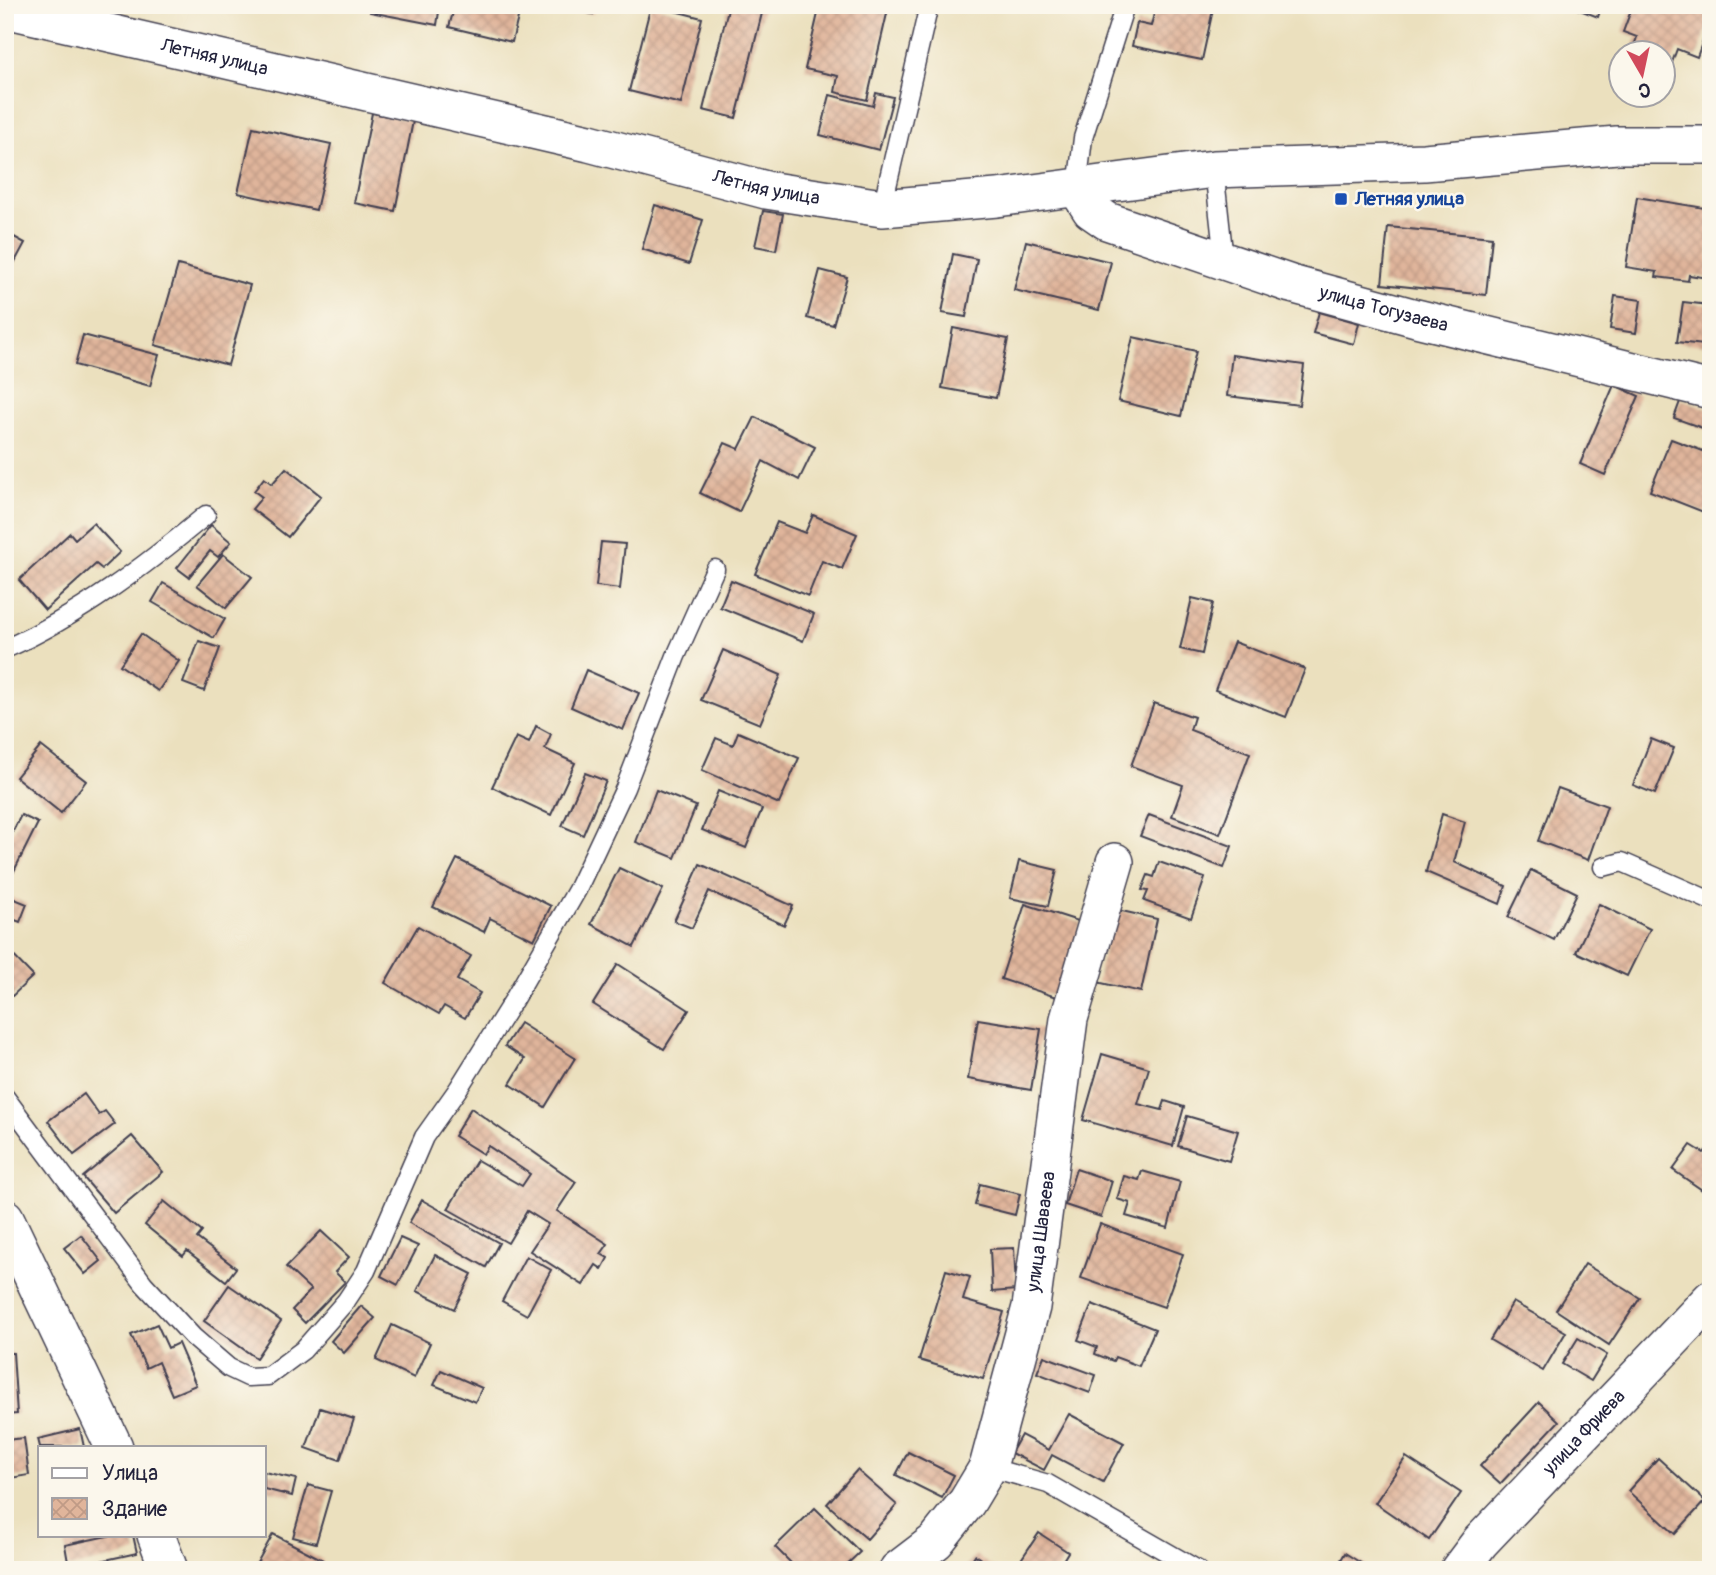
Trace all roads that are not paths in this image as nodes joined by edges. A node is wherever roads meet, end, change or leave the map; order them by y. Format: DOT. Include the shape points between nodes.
graph roads {
  1 [pos="929,5"];
  2 [pos="1125,5"];
  3 [pos="5,9"];
  4 [pos="1711,145"];
  5 [pos="1214,169"];
  6 [pos="1077,188"];
  7 [pos="882,208"];
  8 [pos="1224,260"];
  9 [pos="1711,390"];
  10 [pos="206,515"];
  11 [pos="715,569"];
  12 [pos="5,649"];
  13 [pos="1115,862"];
  14 [pos="1603,867"];
  15 [pos="1711,901"];
  16 [pos="5,1097"];
  17 [pos="5,1218"];
  18 [pos="1711,1299"];
  19 [pos="114,1446"];
  20 [pos="988,1467"];
  21 [pos="156,1536"];
  22 [pos="169,1570"];
  23 [pos="898,1570"];
  24 [pos="1198,1570"];
  25 [pos="1459,1570"];
  1 -- 7 [label="lane"];
  2 -- 6 [label="lane" via="1083,138"];
  3 -- 7 [label="street, Летняя улица" via="589,143 766,190"];
  4 -- 5 [label="street, Летняя улица" via="1617,145 1424,162"];
  5 -- 6 [label="street, Летняя улица"];
  5 -- 8 [label="lane"];
  6 -- 7 [label="street, Летняя улица"];
  6 -- 8 [label="street, улица Тогузаева" via="1091,210 1107,221"];
  8 -- 9 [label="street, улица Тогузаева" via="1291,284 1416,318"];
  10 -- 12 [label="lane" via="150,562"];
  11 -- 16 [label="lane" via="625,788 577,890 479,1056 424,1136 366,1271 303,1350 268,1376 248,1377 229,1368 144,1284"];
  13 -- 20 [label="street, улица Шаваева" via="1069,1019 1031,1307"];
  14 -- 15 [label="lane" via="1622,862"];
  17 -- 19 [label="street"];
  18 -- 25 [label="street, улица Фриева" via="1480,1542"];
  20 -- 23 [label="street, улица Шаваева" via="936,1541"];
  20 -- 24 [label="lane" via="1048,1484"];
  21 -- 22 [label="street"];
}
